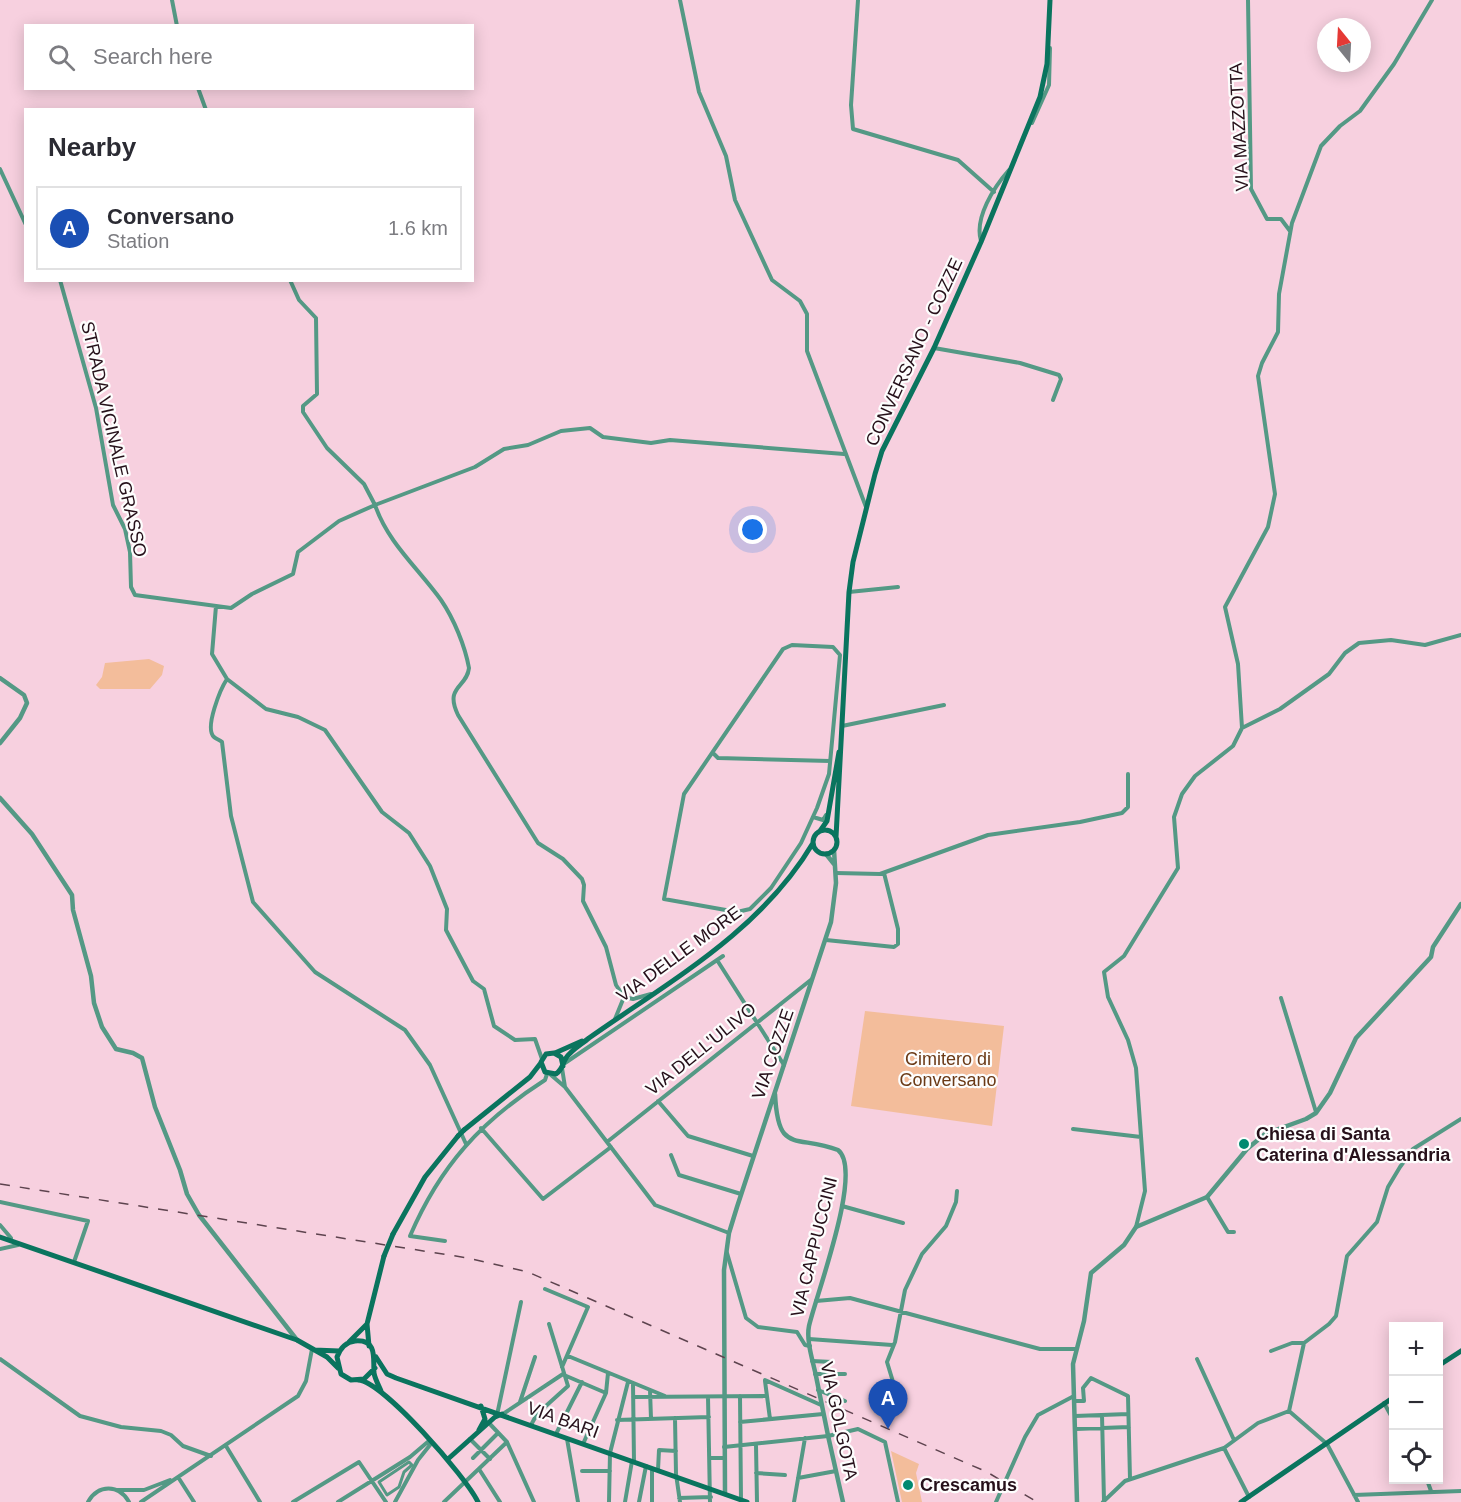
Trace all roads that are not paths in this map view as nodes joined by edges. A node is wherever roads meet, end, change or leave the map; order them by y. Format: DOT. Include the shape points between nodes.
graph roads {
  1 [pos="172,0"];
  2 [pos="681,0"];
  3 [pos="858,0"];
  4 [pos="1050,0"];
  5 [pos="1248,0"];
  6 [pos="1432,0"];
  7 [pos="177,24"];
  8 [pos="199,90"];
  9 [pos="205,108"];
  10 [pos="1012,166"];
  11 [pos="0,169"];
  12 [pos="994,192"];
  13 [pos="24,221"];
  14 [pos="1290,232"];
  15 [pos="981,242"];
  16 [pos="61,282"];
  17 [pos="291,282"];
  18 [pos="934,348"];
  19 [pos="1053,400"];
  20 [pos="844,454"];
  21 [pos="375,505"];
  22 [pos="867,509"];
  23 [pos="898,587"];
  24 [pos="849,592"];
  25 [pos="216,606"];
  26 [pos="1461,635"];
  27 [pos="0,678"];
  28 [pos="227,679"];
  29 [pos="944,705"];
  30 [pos="842,726"];
  31 [pos="1242,728"];
  32 [pos="0,742"];
  33 [pos="714,754"];
  34 [pos="830,761"];
  35 [pos="1128,774"];
  36 [pos="835,776"];
  37 [pos="0,798"];
  38 [pos="813,817"];
  39 [pos="820,831"];
  40 [pos="836,837"];
  41 [pos="802,842"];
  42 [pos="813,843"];
  43 [pos="834,850"];
  44 [pos="808,852"];
  45 [pos="819,852"];
  46 [pos="826,854"];
  47 [pos="804,861"];
  48 [pos="835,866"];
  49 [pos="836,873"];
  50 [pos="884,873"];
  51 [pos="1461,904"];
  52 [pos="826,940"];
  53 [pos="723,956"];
  54 [pos="717,960"];
  55 [pos="813,979"];
  56 [pos="652,994"];
  57 [pos="624,997"];
  58 [pos="1281,998"];
  59 [pos="614,1020"];
  60 [pos="757,1022"];
  61 [pos="589,1038"];
  62 [pos="540,1047"];
  63 [pos="552,1053"];
  64 [pos="542,1060"];
  65 [pos="784,1065"];
  66 [pos="563,1066"];
  67 [pos="548,1073"];
  68 [pos="530,1077"];
  69 [pos="565,1087"];
  70 [pos="775,1092"];
  71 [pos="658,1101"];
  72 [pos="1316,1113"];
  73 [pos="1461,1119"];
  74 [pos="481,1128"];
  75 [pos="1072,1129"];
  76 [pos="1141,1137"];
  77 [pos="607,1142"];
  78 [pos="466,1144"];
  79 [pos="611,1147"];
  80 [pos="671,1155"];
  81 [pos="753,1156"];
  82 [pos="957,1191"];
  83 [pos="741,1194"];
  84 [pos="1207,1197"];
  85 [pos="0,1202"];
  86 [pos="842,1206"];
  87 [pos="903,1223"];
  88 [pos="0,1225"];
  89 [pos="1136,1227"];
  90 [pos="1234,1232"];
  91 [pos="729,1233"];
  92 [pos="0,1235"];
  93 [pos="445,1241"];
  94 [pos="14,1242"];
  95 [pos="0,1249"];
  96 [pos="726,1250"];
  97 [pos="73,1264"];
  98 [pos="545,1289"];
  99 [pos="816,1301"];
  100 [pos="521,1302"];
  101 [pos="901,1312"];
  102 [pos="367,1324"];
  103 [pos="549,1324"];
  104 [pos="809,1339"];
  105 [pos="297,1340"];
  106 [pos="349,1342"];
  107 [pos="1304,1343"];
  108 [pos="892,1345"];
  109 [pos="369,1346"];
  110 [pos="810,1346"];
  111 [pos="312,1349"];
  112 [pos="1075,1349"];
  113 [pos="339,1351"];
  114 [pos="1271,1351"];
  115 [pos="1461,1351"];
  116 [pos="535,1356"];
  117 [pos="568,1356"];
  118 [pos="376,1357"];
  119 [pos="0,1359"];
  120 [pos="1197,1359"];
  121 [pos="812,1360"];
  122 [pos="832,1362"];
  123 [pos="1443,1363"];
  124 [pos="562,1367"];
  125 [pos="338,1368"];
  126 [pos="375,1368"];
  127 [pos="608,1373"];
  128 [pos="563,1374"];
  129 [pos="815,1374"];
  130 [pos="845,1374"];
  131 [pos="357,1380"];
  132 [pos="582,1382"];
  133 [pos="631,1383"];
  134 [pos="650,1390"];
  135 [pos="818,1390"];
  136 [pos="381,1392"];
  137 [pos="606,1393"];
  138 [pos="897,1395"];
  139 [pos="724,1396"];
  140 [pos="740,1396"];
  141 [pos="767,1396"];
  142 [pos="633,1397"];
  143 [pos="650,1397"];
  144 [pos="669,1397"];
  145 [pos="708,1397"];
  146 [pos="1075,1399"];
  147 [pos="1389,1400"];
  148 [pos="845,1401"];
  149 [pos="520,1403"];
  150 [pos="1384,1403"];
  151 [pos="821,1405"];
  152 [pos="481,1406"];
  153 [pos="1289,1411"];
  154 [pos="1389,1412"];
  155 [pos="823,1414"];
  156 [pos="1128,1414"];
  157 [pos="1102,1415"];
  158 [pos="494,1416"];
  159 [pos="1075,1416"];
  160 [pos="709,1417"];
  161 [pos="675,1418"];
  162 [pos="651,1419"];
  163 [pos="770,1419"];
  164 [pos="617,1420"];
  165 [pos="634,1420"];
  166 [pos="740,1422"];
  167 [pos="531,1425"];
  168 [pos="1129,1427"];
  169 [pos="1102,1428"];
  170 [pos="1076,1429"];
  171 [pos="498,1433"];
  172 [pos="556,1434"];
  173 [pos="828,1436"];
  174 [pos="567,1438"];
  175 [pos="805,1438"];
  176 [pos="470,1439"];
  177 [pos="430,1440"];
  178 [pos="1234,1440"];
  179 [pos="507,1442"];
  180 [pos="583,1444"];
  181 [pos="756,1444"];
  182 [pos="1327,1444"];
  183 [pos="226,1446"];
  184 [pos="724,1447"];
  185 [pos="740,1447"];
  186 [pos="1224,1448"];
  187 [pos="481,1450"];
  188 [pos="676,1451"];
  189 [pos="610,1453"];
  190 [pos="211,1456"];
  191 [pos="410,1457"];
  192 [pos="473,1458"];
  193 [pos="710,1458"];
  194 [pos="724,1458"];
  195 [pos="490,1459"];
  196 [pos="418,1460"];
  197 [pos="448,1460"];
  198 [pos="633,1462"];
  199 [pos="652,1468"];
  200 [pos="479,1469"];
  201 [pos="610,1471"];
  202 [pos="836,1471"];
  203 [pos="582,1472"];
  204 [pos="756,1473"];
  205 [pos="785,1475"];
  206 [pos="178,1477"];
  207 [pos="678,1477"];
  208 [pos="798,1478"];
  209 [pos="1130,1479"];
  210 [pos="372,1481"];
  211 [pos="466,1481"];
  212 [pos="1429,1484"];
  213 [pos="711,1489"];
  214 [pos="117,1490"];
  215 [pos="1431,1491"];
  216 [pos="1461,1491"];
  217 [pos="725,1494"];
  218 [pos="387,1495"];
  219 [pos="1354,1495"];
  220 [pos="346,1497"];
  221 [pos="1250,1497"];
  222 [pos="679,1500"];
  223 [pos="694,1500"];
  224 [pos="710,1500"];
  225 [pos="397,1501"];
  226 [pos="743,1501"];
  227 [pos="88,1502"];
  228 [pos="129,1502"];
  229 [pos="141,1502"];
  230 [pos="194,1502"];
  231 [pos="261,1502"];
  232 [pos="293,1502"];
  233 [pos="338,1502"];
  234 [pos="350,1502"];
  235 [pos="386,1502"];
  236 [pos="444,1502"];
  237 [pos="478,1502"];
  238 [pos="500,1502"];
  239 [pos="534,1502"];
  240 [pos="578,1502"];
  241 [pos="609,1502"];
  242 [pos="626,1502"];
  243 [pos="639,1502"];
  244 [pos="652,1502"];
  245 [pos="725,1502"];
  246 [pos="757,1502"];
  247 [pos="794,1502"];
  248 [pos="843,1502"];
  249 [pos="897,1502"];
  250 [pos="996,1502"];
  251 [pos="1077,1502"];
  252 [pos="1103,1502"];
  253 [pos="1241,1502"];
  254 [pos="1358,1502"];
  1 -- 7 [label="street"];
  2 -- 20 [label="street" via="699,92 726,156 735,200 772,280 803,306 808,319 807,351"];
  3 -- 12 [label="street" via="853,129 958,160"];
  4 -- 10 [label="main road, CONVERSANO - COZZE" via="1045,81"];
  5 -- 14 [label="street, VIA MAZZOTTA" via="1251,189 1267,219 1281,219"];
  6 -- 14 [label="street" via="1386,77 1359,111 1321,146"];
  8 -- 9 [label="street"];
  10 -- 12 [label="street"];
  10 -- 15 [label="main road, CONVERSANO - COZZE"];
  11 -- 13 [label="street"];
  12 -- 15 [label="street" via="981,219"];
  14 -- 31 [label="street" via="1278,332 1258,376 1275,494 1268,527 1225,610 1238,664"];
  15 -- 18 [label="main road, CONVERSANO - COZZE"];
  16 -- 25 [label="street, STRADA VICINALE GRASSO" via="96,408 113,505 125,529 131,587 135,595"];
  17 -- 21 [label="street" via="299,300 316,318 317,394 303,406 303,412 327,448 364,484"];
  18 -- 19 [label="street" via="1020,363 1059,375 1062,379"];
  18 -- 22 [label="main road, CONVERSANO - COZZE" via="882,451"];
  20 -- 21 [label="street" via="670,440 651,443 603,437 590,428 561,431 528,445 504,449 475,467"];
  20 -- 22 [label="street"];
  21 -- 25 [label="street" via="339,521 300,550 293,574 243,599 234,608"];
  21 -- 57 [label="street" via="390,537 441,600 453,622 470,668 455,690 458,715 538,843 582,879 583,901 606,947 616,985"];
  22 -- 24 [label="main road, CONVERSANO - COZZE"];
  23 -- 24 [label="street"];
  24 -- 30 [label="main road, CONVERSANO - COZZE"];
  25 -- 28 [label="street" via="212,654"];
  26 -- 31 [label="street" via="1425,645 1391,640 1359,643 1345,653 1329,675 1280,709"];
  27 -- 32 [label="street" via="24,695 27,703"];
  28 -- 62 [label="street" via="266,709 298,717 325,730 382,812 409,833 430,866 447,909 446,930 473,981 484,989 494,1026 511,1039 535,1039"];
  28 -- 78 [label="street" via="217,700 212,732 221,739 223,747 231,816 251,899 315,972 405,1030 430,1065"];
  29 -- 30 [label="street"];
  30 -- 36 [label="main road"];
  30 -- 40 [label="main road"];
  31 -- 76 [label="street" via="1233,746 1195,776 1182,794 1174,817 1178,868 1125,956 1104,972 1108,997 1136,1068"];
  33 -- 34 [label="street" via="718,758"];
  33 -- 34 [label="street" via="783,649 792,645 833,647 840,656"];
  33 -- 41 [label="street" via="681,802 664,899 737,912 750,909 771,888"];
  34 -- 38 [label="street"];
  35 -- 50 [label="street" via="1126,812 988,835"];
  36 -- 38 [label="street" via="825,817 819,821"];
  36 -- 39 [label="main road" via="827,821"];
  37 -- 105 [label="street" via="32,834 72,895 102,1027 116,1049 142,1058 153,1101 187,1194 199,1215"];
  38 -- 41 [label="street"];
  39 -- 40 [label="main road" via="828,830"];
  39 -- 42 [label="main road"];
  40 -- 43 [label="main road"];
  41 -- 42 [label="street"];
  41 -- 44 [label="street"];
  42 -- 44 [label="main road"];
  42 -- 45 [label="main road"];
  43 -- 46 [label="main road"];
  43 -- 48 [label="street, VIA COZZE"];
  44 -- 47 [label="main road"];
  45 -- 46 [label="main road"];
  45 -- 47 [label="main road"];
  46 -- 48 [label="street"];
  47 -- 56 [label="main road, VIA DELLE MORE" via="740,931"];
  48 -- 49 [label="street, VIA COZZE"];
  49 -- 50 [label="street"];
  49 -- 52 [label="street, VIA COZZE" via="836,897"];
  50 -- 52 [label="street" via="898,944 894,947"];
  51 -- 72 [label="street" via="1433,947 1431,957 1356,1038"];
  52 -- 55 [label="street, VIA COZZE"];
  53 -- 54 [label="street"];
  54 -- 60 [label="street"];
  54 -- 66 [label="street"];
  55 -- 60 [label="street, VIA DELL'ULIVO"];
  55 -- 65 [label="street, VIA COZZE"];
  56 -- 57 [label="street"];
  56 -- 59 [label="main road, VIA DELLE MORE"];
  57 -- 59 [label="street"];
  58 -- 72 [label="street"];
  59 -- 61 [label="main road, VIA DELLE MORE"];
  60 -- 65 [label="street"];
  60 -- 71 [label="street, VIA DELL'ULIVO"];
  61 -- 63 [label="main road"];
  61 -- 66 [label="main road" via="566,1058"];
  62 -- 63 [label="street"];
  62 -- 64 [label="street"];
  63 -- 64 [label="main road"];
  63 -- 66 [label="main road" via="561,1057"];
  64 -- 67 [label="main road"];
  64 -- 68 [label="main road"];
  65 -- 70 [label="street, VIA COZZE"];
  66 -- 67 [label="main road" via="556,1074"];
  66 -- 69 [label="street"];
  67 -- 68 [label="main road"];
  67 -- 69 [label="street"];
  67 -- 74 [label="street" via="545,1080"];
  68 -- 102 [label="main road, bridge" via="464,1130 426,1177 384,1256"];
  69 -- 77 [label="street"];
  70 -- 81 [label="street, VIA COZZE"];
  70 -- 86 [label="street, VIA CAPPUCCINI" via="779,1126 787,1137 843,1154 847,1179"];
  71 -- 77 [label="street, VIA DELL'ULIVO"];
  71 -- 81 [label="street" via="688,1136"];
  72 -- 84 [label="street" via="1265,1134 1247,1149"];
  73 -- 107 [label="street" via="1413,1149 1388,1187 1377,1222 1347,1256 1336,1316"];
  74 -- 78 [label="street"];
  74 -- 79 [label="street" via="543,1199"];
  75 -- 76 [label="street"];
  76 -- 89 [label="street" via="1145,1191"];
  77 -- 79 [label="street"];
  78 -- 93 [label="street" via="424,1203 410,1236"];
  79 -- 91 [label="street" via="655,1205"];
  80 -- 83 [label="street" via="680,1175"];
  81 -- 83 [label="street, VIA COZZE"];
  82 -- 101 [label="street" via="946,1226 922,1254 905,1290"];
  83 -- 91 [label="street, VIA COZZE"];
  84 -- 89 [label="street"];
  84 -- 90 [label="street" via="1228,1232"];
  85 -- 97 [label="street" via="88,1221"];
  86 -- 87 [label="street"];
  86 -- 99 [label="street, VIA CAPPUCCINI"];
  88 -- 94 [label="street"];
  89 -- 112 [label="street" via="1124,1245 1091,1274"];
  91 -- 96 [label="street, VIA COZZE"];
  92 -- 94 [label="main road"];
  94 -- 95 [label="street"];
  94 -- 97 [label="main road"];
  96 -- 110 [label="street" via="746,1318 758,1327 797,1332"];
  96 -- 139 [label="street, VIA COZZE"];
  97 -- 105 [label="main road"];
  98 -- 117 [label="street" via="588,1307"];
  99 -- 101 [label="street" via="850,1298"];
  99 -- 104 [label="street, VIA CAPPUCCINI"];
  100 -- 158 [label="street"];
  101 -- 108 [label="street"];
  101 -- 112 [label="street" via="1040,1349"];
  102 -- 106 [label="main road"];
  102 -- 109 [label="main road"];
  103 -- 124 [label="street"];
  104 -- 108 [label="street"];
  104 -- 110 [label="street, VIA CAPPUCCINI"];
  105 -- 111 [label="main road"];
  106 -- 109 [label="main road" via="360,1341"];
  106 -- 113 [label="main road"];
  107 -- 114 [label="street" via="1292,1342"];
  107 -- 153 [label="street"];
  108 -- 138 [label="street" via="887,1362"];
  109 -- 118 [label="main road"];
  110 -- 121 [label="street, VIA GOLGOTA"];
  111 -- 113 [label="main road"];
  111 -- 125 [label="main road"];
  111 -- 183 [label="street" via="306,1380 298,1396"];
  112 -- 146 [label="street"];
  113 -- 125 [label="main road"];
  115 -- 123 [label="main road"];
  116 -- 149 [label="street"];
  117 -- 124 [label="street"];
  117 -- 127 [label="street"];
  118 -- 126 [label="main road"];
  118 -- 152 [label="main road, VIA BARI" via="387,1374"];
  119 -- 190 [label="street" via="80,1416 162,1431 183,1446"];
  120 -- 178 [label="street"];
  121 -- 122 [label="street"];
  121 -- 129 [label="street, VIA GOLGOTA"];
  124 -- 128 [label="street"];
  125 -- 131 [label="main road" via="346,1377"];
  126 -- 131 [label="main road" via="369,1376"];
  126 -- 136 [label="main road"];
  127 -- 133 [label="street"];
  127 -- 137 [label="street"];
  128 -- 132 [label="street"];
  128 -- 149 [label="street"];
  128 -- 167 [label="street" via="567,1388 537,1414"];
  129 -- 130 [label="street"];
  129 -- 135 [label="street, VIA GOLGOTA"];
  131 -- 136 [label="main road" via="369,1382"];
  132 -- 137 [label="street"];
  132 -- 172 [label="street"];
  133 -- 134 [label="street"];
  133 -- 142 [label="street"];
  133 -- 164 [label="street"];
  134 -- 143 [label="street"];
  134 -- 144 [label="street"];
  135 -- 148 [label="street"];
  135 -- 151 [label="street, VIA GOLGOTA"];
  136 -- 177 [label="main road"];
  137 -- 180 [label="street"];
  139 -- 140 [label="street"];
  139 -- 145 [label="street"];
  139 -- 184 [label="street, VIA COZZE"];
  140 -- 141 [label="street"];
  140 -- 166 [label="street"];
  141 -- 151 [label="street" via="765,1380"];
  141 -- 163 [label="street"];
  142 -- 143 [label="street"];
  142 -- 165 [label="street"];
  143 -- 144 [label="street"];
  143 -- 162 [label="street"];
  144 -- 145 [label="street"];
  145 -- 160 [label="street"];
  146 -- 156 [label="street" via="1084,1401 1083,1388 1094,1378 1128,1396"];
  146 -- 159 [label="street"];
  146 -- 250 [label="street" via="1038,1415"];
  147 -- 150 [label="main road"];
  149 -- 158 [label="street"];
  150 -- 154 [label="street"];
  150 -- 182 [label="main road"];
  151 -- 155 [label="street, VIA GOLGOTA"];
  152 -- 158 [label="main road"];
  152 -- 158 [label="main road, VIA BARI"];
  153 -- 178 [label="street" via="1258,1423"];
  153 -- 182 [label="street"];
  155 -- 163 [label="street"];
  155 -- 173 [label="street, VIA GOLGOTA"];
  156 -- 157 [label="street"];
  156 -- 168 [label="street"];
  157 -- 159 [label="street"];
  157 -- 169 [label="street"];
  158 -- 167 [label="main road, VIA BARI"];
  158 -- 171 [label="street"];
  158 -- 176 [label="main road"];
  159 -- 170 [label="street"];
  160 -- 161 [label="street"];
  160 -- 193 [label="street"];
  161 -- 162 [label="street"];
  161 -- 188 [label="street"];
  162 -- 165 [label="street"];
  163 -- 166 [label="street"];
  164 -- 165 [label="street"];
  164 -- 189 [label="street"];
  165 -- 198 [label="street"];
  166 -- 185 [label="street"];
  167 -- 172 [label="main road, VIA BARI"];
  168 -- 169 [label="street"];
  168 -- 209 [label="street"];
  169 -- 170 [label="street"];
  169 -- 252 [label="street"];
  170 -- 251 [label="street"];
  171 -- 179 [label="street"];
  171 -- 187 [label="street"];
  172 -- 174 [label="main road, VIA BARI"];
  173 -- 175 [label="street"];
  173 -- 202 [label="street, VIA GOLGOTA"];
  173 -- 249 [label="street" via="858,1430 885,1442"];
  174 -- 180 [label="main road, VIA BARI"];
  174 -- 240 [label="street"];
  175 -- 181 [label="street"];
  175 -- 208 [label="street"];
  176 -- 187 [label="street"];
  176 -- 197 [label="main road"];
  177 -- 191 [label="street"];
  177 -- 196 [label="street"];
  177 -- 197 [label="main road"];
  178 -- 186 [label="street"];
  179 -- 195 [label="street"];
  179 -- 239 [label="street"];
  180 -- 189 [label="main road, VIA BARI"];
  181 -- 185 [label="street"];
  181 -- 204 [label="street"];
  182 -- 219 [label="street"];
  182 -- 221 [label="main road"];
  183 -- 190 [label="street"];
  183 -- 231 [label="street"];
  184 -- 185 [label="street"];
  184 -- 194 [label="street, VIA COZZE"];
  185 -- 226 [label="street"];
  186 -- 209 [label="street"];
  186 -- 221 [label="street"];
  187 -- 192 [label="street"];
  187 -- 195 [label="street"];
  188 -- 199 [label="street" via="659,1450"];
  188 -- 207 [label="street"];
  189 -- 198 [label="main road, VIA BARI"];
  189 -- 201 [label="street"];
  190 -- 206 [label="street"];
  191 -- 196 [label="street"];
  191 -- 210 [label="street"];
  193 -- 194 [label="street"];
  193 -- 213 [label="street"];
  194 -- 217 [label="street, VIA COZZE"];
  195 -- 200 [label="street"];
  196 -- 225 [label="street"];
  197 -- 211 [label="main road"];
  198 -- 199 [label="main road, VIA BARI"];
  198 -- 242 [label="street"];
  199 -- 207 [label="main road, VIA BARI"];
  199 -- 243 [label="street"];
  199 -- 244 [label="street"];
  200 -- 211 [label="street"];
  200 -- 238 [label="street"];
  201 -- 203 [label="street"];
  201 -- 241 [label="street"];
  202 -- 208 [label="street"];
  202 -- 248 [label="street, VIA GOLGOTA"];
  204 -- 205 [label="street"];
  204 -- 246 [label="street"];
  206 -- 214 [label="street" via="144,1490"];
  206 -- 229 [label="street"];
  206 -- 230 [label="street"];
  207 -- 213 [label="main road, VIA BARI"];
  207 -- 222 [label="street"];
  208 -- 247 [label="street"];
  209 -- 252 [label="street"];
  210 -- 220 [label="street"];
  210 -- 232 [label="street" via="359,1462"];
  210 -- 235 [label="street"];
  211 -- 236 [label="street"];
  211 -- 237 [label="main road"];
  212 -- 215 [label="street"];
  213 -- 217 [label="main road, VIA BARI"];
  213 -- 224 [label="street"];
  214 -- 227 [label="street" via="97,1491"];
  214 -- 228 [label="street"];
  215 -- 216 [label="street"];
  215 -- 219 [label="street"];
  217 -- 226 [label="main road, VIA BARI"];
  217 -- 245 [label="street"];
  218 -- 218 [label="street" via="399,1487 412,1466 409,1462 378,1482"];
  219 -- 254 [label="street"];
  220 -- 233 [label="street"];
  220 -- 234 [label="street"];
  221 -- 253 [label="main road"];
  222 -- 223 [label="street"];
  223 -- 224 [label="street"];
}
